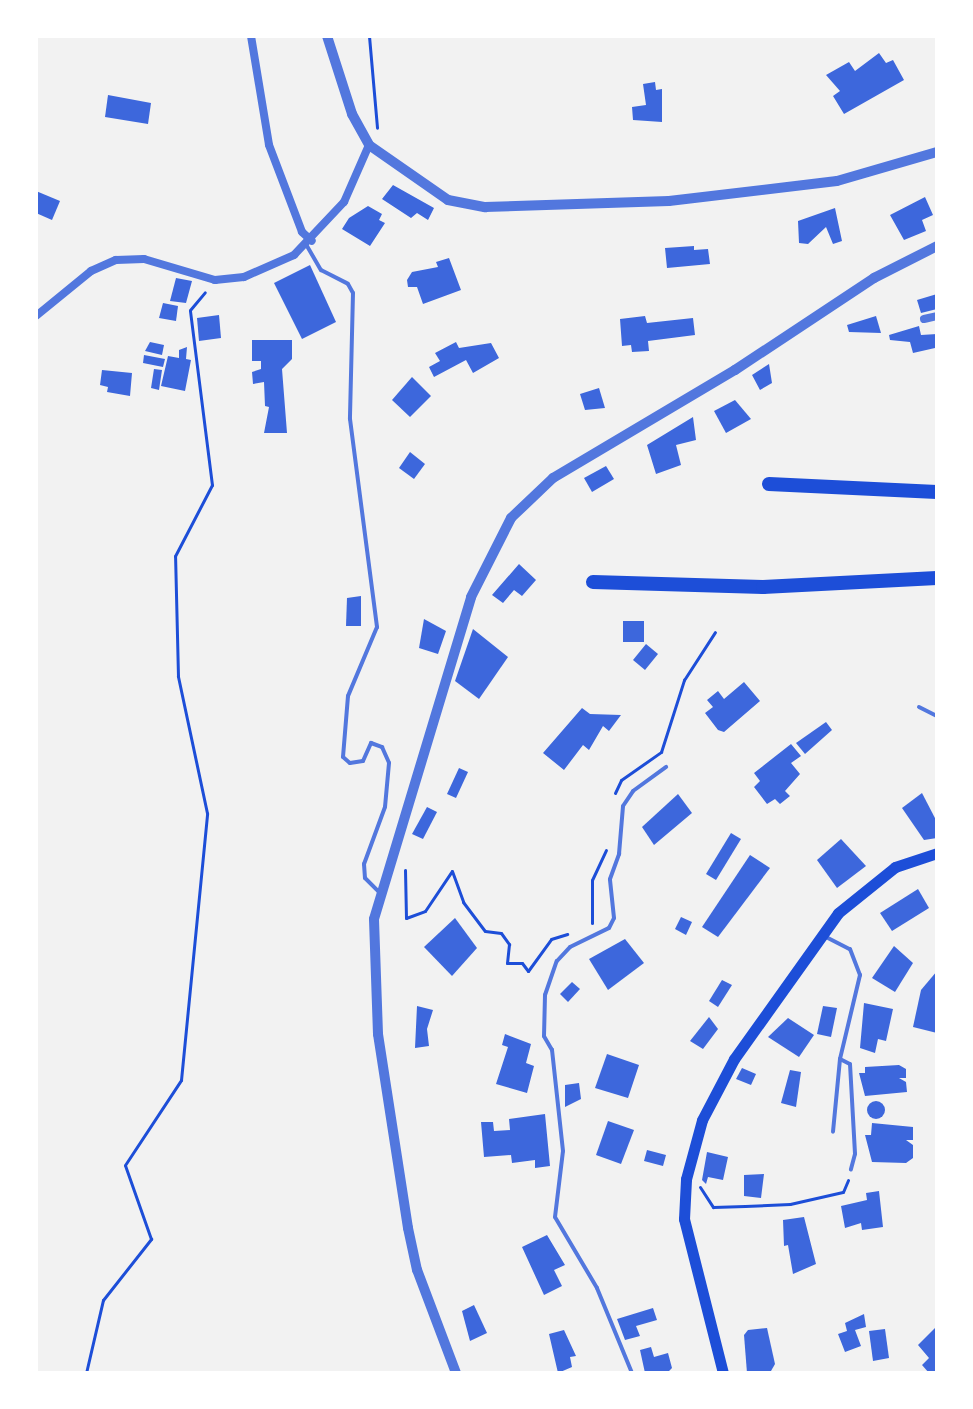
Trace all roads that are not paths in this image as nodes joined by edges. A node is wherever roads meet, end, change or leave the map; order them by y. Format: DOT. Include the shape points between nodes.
graph roads {
  1 [pos="251,36"];
  2 [pos="327,36"];
  3 [pos="369,145"];
  4 [pos="937,152"];
  5 [pos="309,244"];
  6 [pos="937,246"];
  7 [pos="36,316"];
  8 [pos="937,316"];
  9 [pos="924,319"];
  10 [pos="769,484"];
  11 [pos="937,492"];
  12 [pos="937,578"];
  13 [pos="593,582"];
  14 [pos="919,707"];
  15 [pos="937,716"];
  16 [pos="666,767"];
  17 [pos="937,853"];
  18 [pos="379,892"];
  19 [pos="822,935"];
  20 [pos="840,1059"];
  21 [pos="833,1132"];
  22 [pos="851,1169"];
  23 [pos="456,1373"];
  24 [pos="632,1373"];
  25 [pos="723,1373"];
  1 -- 5 [label="street" via="269,145"];
  2 -- 3 [label="street" via="352,114"];
  3 -- 4 [label="street" via="448,200 485,207 669,201 837,181"];
  3 -- 5 [label="street" via="344,202"];
  5 -- 7 [label="street" via="244,277 215,280 144,259 116,260 91,271"];
  5 -- 18 [label="lane" via="321,270 348,284 353,293 350,419 377,627 348,696 343,757 350,763 363,761 371,743 382,747 389,763 385,807 364,864 365,878"];
  6 -- 18 [label="street" via="874,278 735,370 553,478 511,518 471,597"];
  8 -- 9 [label="street"];
  10 -- 11 [label="highway"];
  12 -- 13 [label="highway" via="763,587"];
  14 -- 15 [label="lane"];
  16 -- 24 [label="lane" via="633,791 623,806 619,854 610,879 614,918 609,928 570,947 557,961 545,995 544,1036 552,1050 563,1151 555,1217 597,1288"];
  17 -- 19 [label="main road" via="895,867 861,890"];
  18 -- 23 [label="street" via="374,919 378,1034 393,1133 417,1270"];
  19 -- 20 [label="lane" via="858,959 860,975"];
  19 -- 25 [label="main road" via="715,1090 686,1179 684,1219 690,1254"];
  20 -- 21 [label="lane"];
  20 -- 22 [label="lane" via="850,1064 855,1154"];
}
